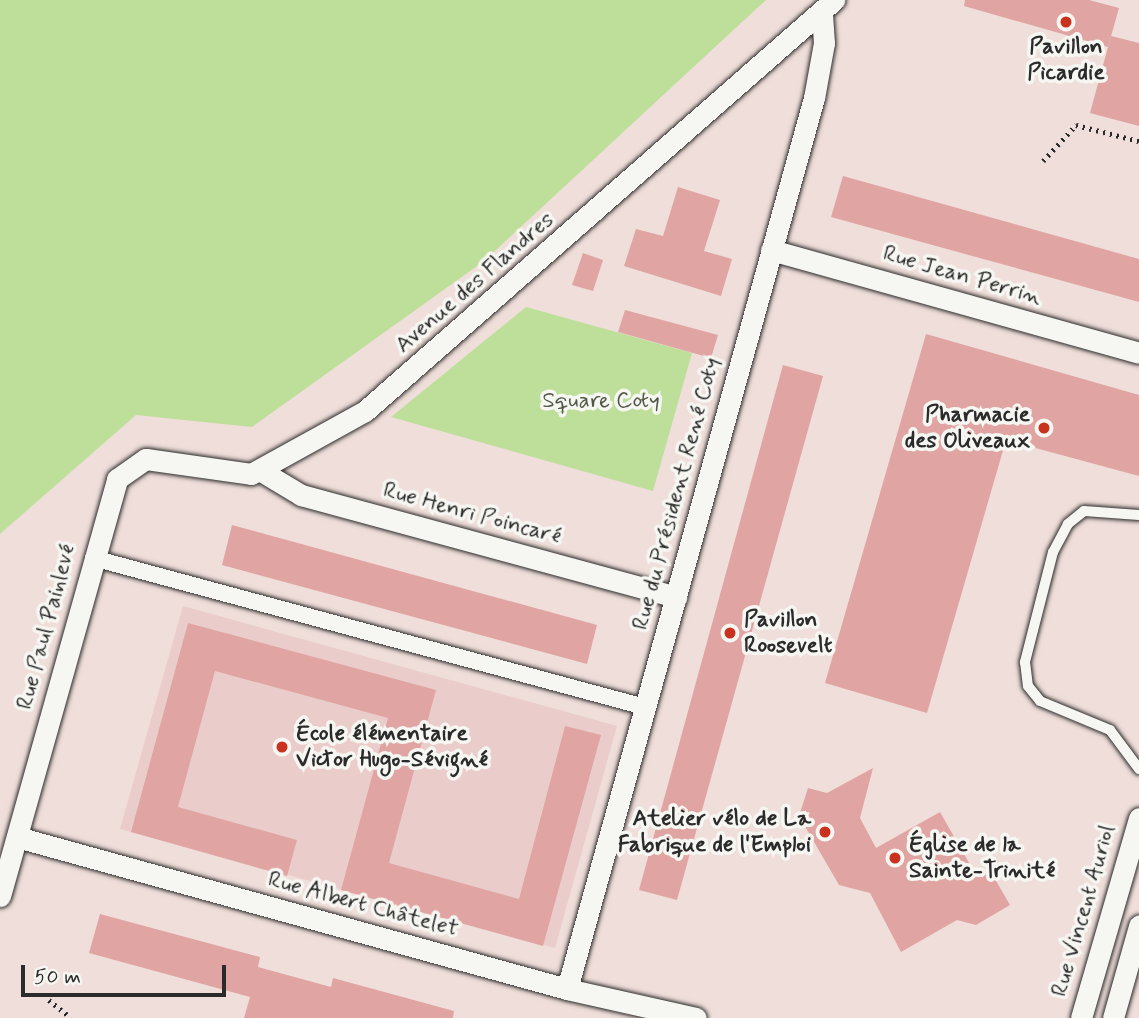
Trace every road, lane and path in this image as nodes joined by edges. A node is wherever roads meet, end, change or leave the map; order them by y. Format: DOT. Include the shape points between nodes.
graph roads {
  1 [pos="828,6"];
  2 [pos="1139,141"];
  3 [pos="1043,161"];
  4 [pos="771,250"];
  5 [pos="1139,353"];
  6 [pos="261,471"];
  7 [pos="111,492"];
  8 [pos="1139,514"];
  9 [pos="93,558"];
  10 [pos="676,597"];
  11 [pos="645,707"];
  12 [pos="1139,769"];
  13 [pos="1139,818"];
  14 [pos="16,837"];
  15 [pos="0,896"];
  16 [pos="1139,926"];
  17 [pos="567,989"];
  18 [pos="49,1000"];
  19 [pos="71,1018"];
  20 [pos="696,1018"];
  21 [pos="1081,1018"];
  22 [pos="1113,1018"];
  1 -- 4 [label="street, Rue du Président René Coty" via="821,69"];
  1 -- 6 [label="street, Avenue des Flandres" via="403,382"];
  2 -- 3 [label="path" via="1076,125"];
  4 -- 5 [label="street, Rue Jean Perrin"];
  4 -- 10 [label="street, Rue du Président René Coty"];
  6 -- 7 [label="street, Avenue des Flandres" via="230,476 146,459 125,470"];
  6 -- 10 [label="street, Rue Henri Poincaré" via="301,495"];
  7 -- 9 [label="street, Rue Paul Painlevé"];
  8 -- 12 [label="lane" via="1084,511 1068,524 1053,552 1025,662 1028,686 1040,701 1111,730"];
  9 -- 11 [label="street"];
  9 -- 14 [label="street, Rue Paul Painlevé"];
  10 -- 11 [label="street, Rue du Président René Coty"];
  11 -- 17 [label="street, Rue du Président René Coty"];
  13 -- 21 [label="street, Rue Vincent Auriol"];
  14 -- 15 [label="street, Rue Paul Painlevé"];
  14 -- 17 [label="street, Rue Albert Châtelet"];
  16 -- 22 [label="street"];
  17 -- 20 [label="street, Rue Albert Châtelet"];
  18 -- 19 [label="path"];
}
